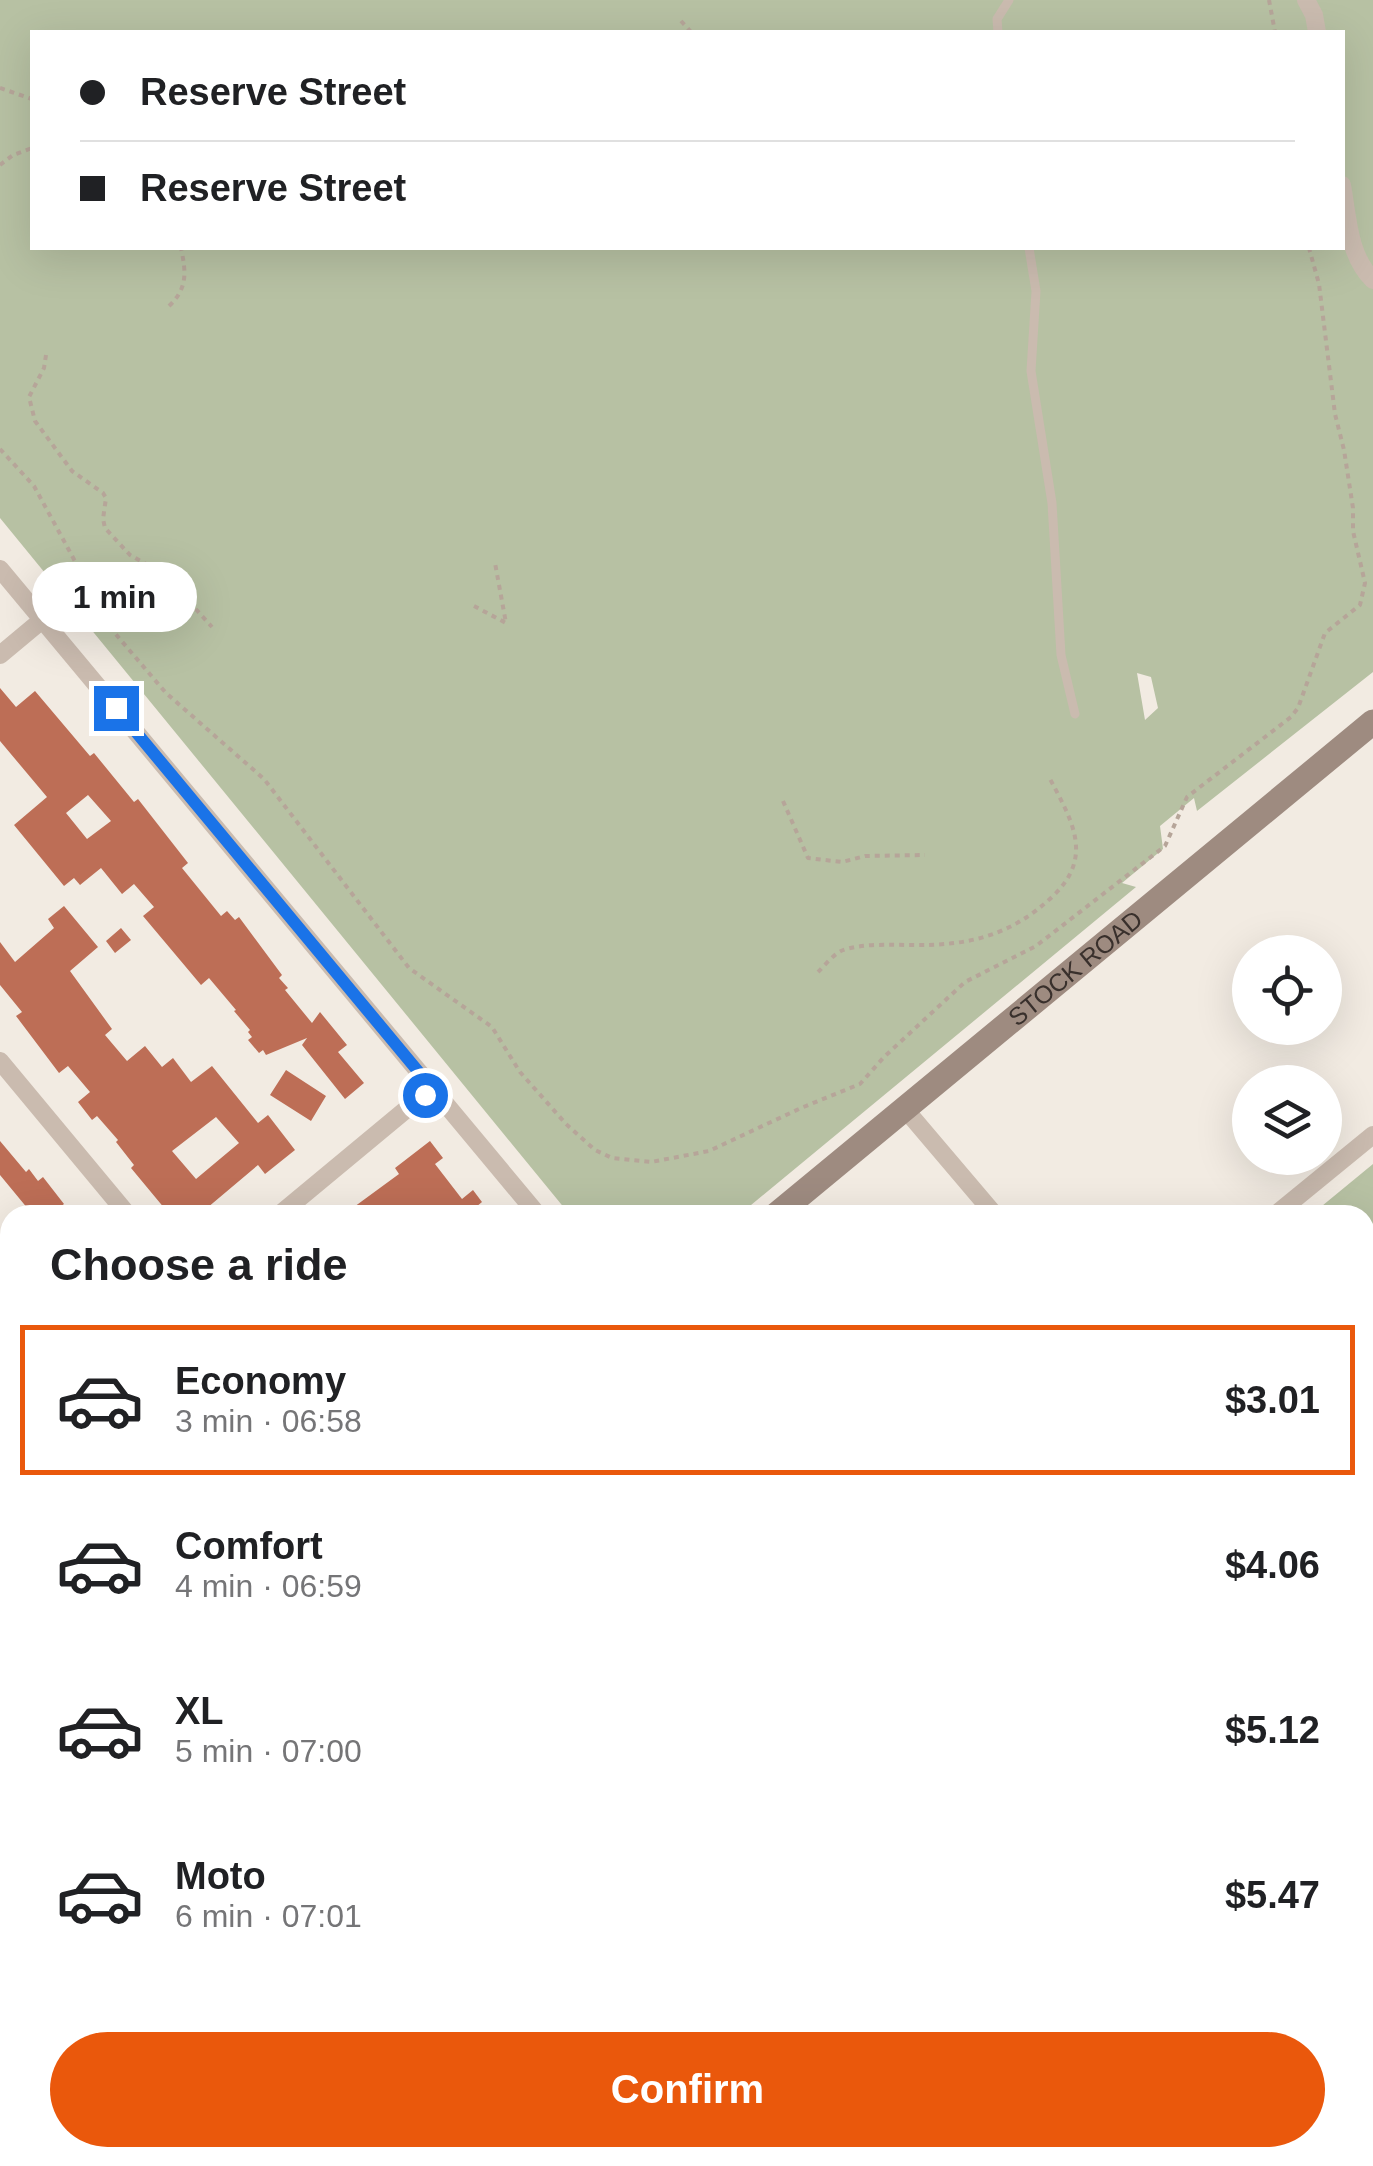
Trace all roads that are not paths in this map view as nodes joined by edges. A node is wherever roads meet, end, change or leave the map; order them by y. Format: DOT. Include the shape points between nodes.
graph roads {
  1 [pos="1009,0"];
  2 [pos="1306,0"];
  3 [pos="998,30"];
  4 [pos="1317,30"];
  5 [pos="1345,202"];
  6 [pos="1029,250"];
  7 [pos="1373,280"];
  8 [pos="0,569"];
  9 [pos="42,620"];
  10 [pos="0,654"];
  11 [pos="1074,714"];
  12 [pos="1373,722"];
  13 [pos="0,1061"];
  14 [pos="432,1088"];
  15 [pos="906,1108"];
  16 [pos="1373,1135"];
  17 [pos="120,1205"];
  18 [pos="291,1205"];
  19 [pos="530,1205"];
  20 [pos="788,1205"];
  21 [pos="987,1205"];
  22 [pos="1287,1205"];
  1 -- 3 [label="lane"];
  2 -- 4 [label="street"];
  5 -- 7 [label="street" via="1354,252"];
  6 -- 11 [label="lane" via="1036,291 1031,370 1052,503 1061,655"];
  8 -- 9 [label="street"];
  9 -- 10 [label="street"];
  9 -- 14 [label="street"];
  12 -- 15 [label="street, STOCK ROAD"];
  13 -- 17 [label="street"];
  14 -- 18 [label="street"];
  14 -- 19 [label="street"];
  15 -- 20 [label="street, STOCK ROAD"];
  15 -- 21 [label="street"];
  16 -- 22 [label="street"];
}
